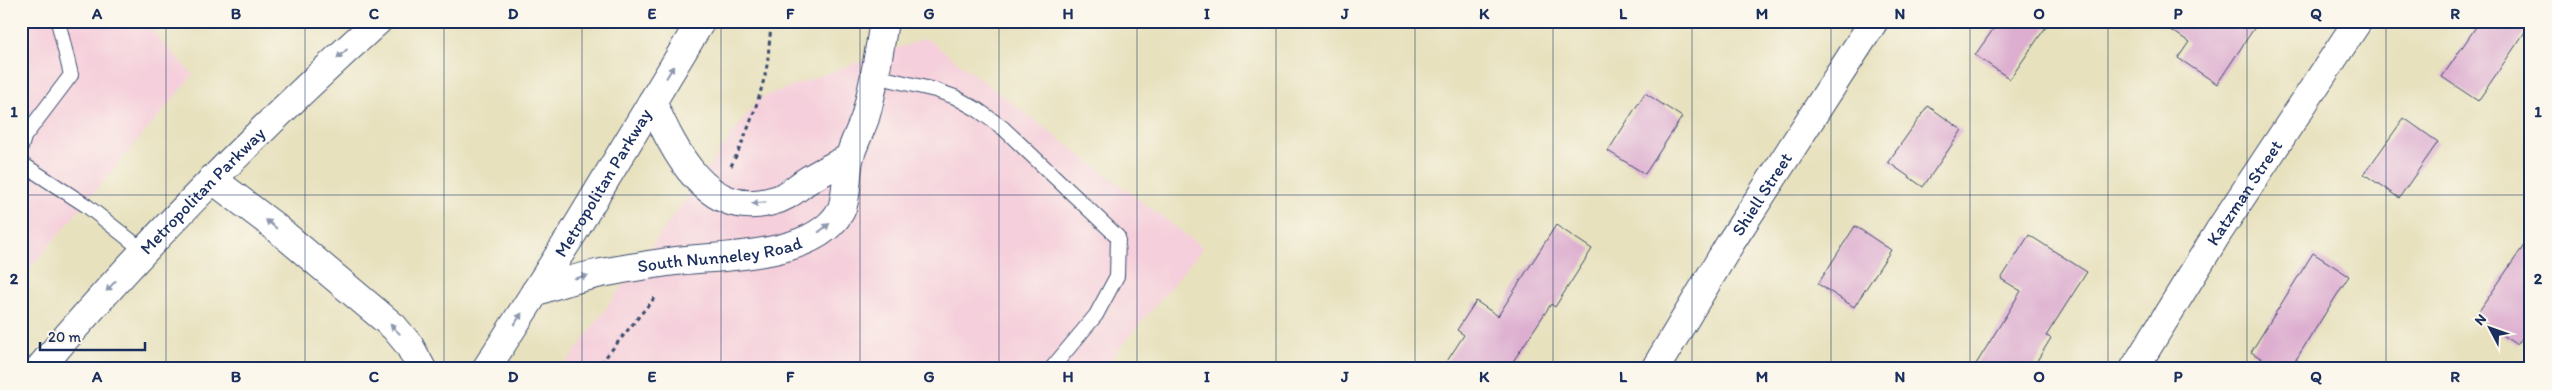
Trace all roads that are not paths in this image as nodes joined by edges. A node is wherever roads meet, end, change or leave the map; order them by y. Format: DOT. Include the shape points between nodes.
graph roads {
  1 [pos="58,21"];
  2 [pos="378,21"];
  3 [pos="700,21"];
  4 [pos="884,21"];
  5 [pos="1874,21"];
  6 [pos="2358,21"];
  7 [pos="875,76"];
  8 [pos="652,102"];
  9 [pos="21,148"];
  10 [pos="849,158"];
  11 [pos="21,164"];
  12 [pos="212,178"];
  13 [pos="144,251"];
  14 [pos="535,292"];
  15 [pos="39,369"];
  16 [pos="422,369"];
  17 [pos="486,369"];
  18 [pos="1051,369"];
  19 [pos="1654,369"];
  20 [pos="2134,369"];
  1 -- 9 [label="lane" via="71,75 24,137"];
  2 -- 12 [label="street, Metropolitan Parkway, one-way"];
  8 -- 3 [label="street, Metropolitan Parkway, one-way"];
  4 -- 7 [label="street, South Nunneley Road"];
  5 -- 19 [label="street, Shiell Street" via="1731,242"];
  6 -- 20 [label="street, Katzman Street" via="2219,231"];
  7 -- 10 [label="street, South Nunneley Road" via="864,120"];
  7 -- 18 [label="lane" via="935,90 978,110 1003,128 1118,237 1117,276 1096,315"];
  10 -- 8 [label="street, one-way" via="790,194 772,201 744,204 730,201 704,186 693,175 666,134"];
  8 -- 14 [label="street, Metropolitan Parkway"];
  14 -- 10 [label="street, South Nunneley Road, one-way" via="558,283 611,271 767,251 812,237 829,226 841,211"];
  11 -- 13 [label="lane" via="87,206"];
  12 -- 13 [label="street, Metropolitan Parkway"];
  16 -- 12 [label="street, one-way" via="409,344 394,327"];
  13 -- 15 [label="street, Metropolitan Parkway, one-way"];
  17 -- 14 [label="street, Metropolitan Parkway, one-way"];
}
